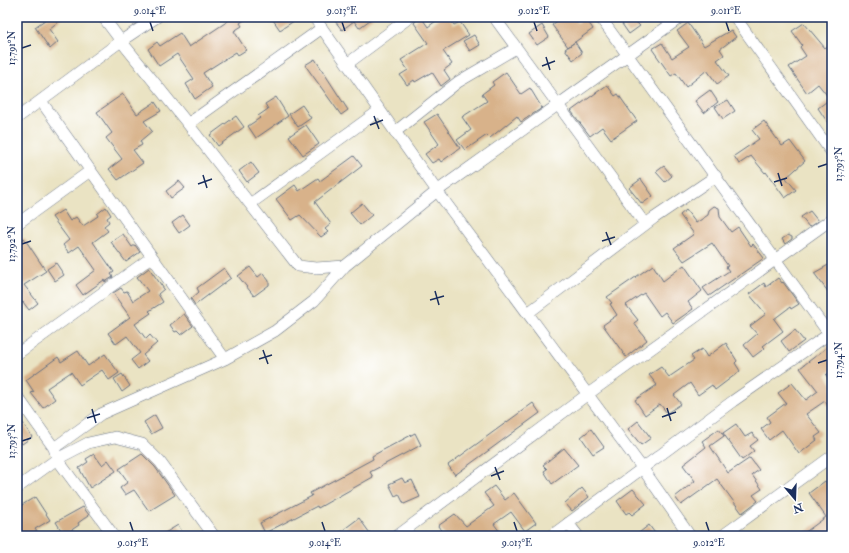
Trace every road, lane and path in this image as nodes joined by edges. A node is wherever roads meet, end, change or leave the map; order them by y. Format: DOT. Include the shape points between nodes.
graph roads {
  1 [pos="102,17"];
  2 [pos="157,17"];
  3 [pos="314,17"];
  4 [pos="410,17"];
  5 [pos="494,17"];
  6 [pos="600,17"];
  7 [pos="681,17"];
  8 [pos="734,17"];
  9 [pos="322,28"];
  10 [pos="121,41"];
  11 [pos="516,48"];
  12 [pos="627,54"];
  13 [pos="347,64"];
  14 [pos="40,101"];
  15 [pos="557,105"];
  16 [pos="380,110"];
  17 [pos="17,118"];
  18 [pos="188,124"];
  19 [pos="395,132"];
  20 [pos="832,153"];
  21 [pos="90,171"];
  22 [pos="716,176"];
  23 [pos="437,191"];
  24 [pos="250,204"];
  25 [pos="832,220"];
  26 [pos="17,224"];
  27 [pos="645,224"];
  28 [pos="152,257"];
  29 [pos="776,260"];
  30 [pos="345,266"];
  31 [pos="528,312"];
  32 [pos="831,336"];
  33 [pos="17,354"];
  34 [pos="225,359"];
  35 [pos="588,394"];
  36 [pos="17,396"];
  37 [pos="54,448"];
  38 [pos="832,456"];
  39 [pos="57,459"];
  40 [pos="643,469"];
  41 [pos="17,488"];
  42 [pos="568,523"];
  43 [pos="114,536"];
  44 [pos="214,536"];
  45 [pos="397,536"];
  46 [pos="551,536"];
  47 [pos="578,536"];
  48 [pos="690,536"];
  49 [pos="722,536"];
  1 -- 10 [label="street"];
  2 -- 10 [label="street"];
  3 -- 9 [label="street"];
  4 -- 13 [label="street"];
  5 -- 11 [label="street"];
  6 -- 12 [label="street"];
  7 -- 12 [label="street"];
  8 -- 20 [label="street"];
  9 -- 13 [label="street"];
  9 -- 18 [label="street"];
  10 -- 14 [label="street"];
  10 -- 18 [label="street"];
  11 -- 15 [label="street"];
  11 -- 19 [label="street" via="458,82"];
  12 -- 15 [label="street"];
  12 -- 22 [label="street"];
  13 -- 16 [label="street"];
  14 -- 17 [label="street"];
  14 -- 21 [label="street"];
  15 -- 23 [label="street"];
  15 -- 27 [label="street"];
  16 -- 19 [label="street"];
  16 -- 24 [label="street"];
  18 -- 24 [label="street"];
  19 -- 23 [label="street"];
  21 -- 26 [label="street"];
  21 -- 28 [label="street"];
  22 -- 27 [label="street"];
  22 -- 29 [label="street"];
  23 -- 30 [label="street"];
  23 -- 31 [label="street"];
  24 -- 30 [label="street" via="298,266"];
  25 -- 29 [label="street"];
  27 -- 31 [label="street"];
  28 -- 33 [label="street"];
  28 -- 34 [label="street"];
  29 -- 32 [label="street"];
  29 -- 35 [label="street"];
  30 -- 34 [label="street" via="314,301 275,331"];
  31 -- 35 [label="street"];
  32 -- 40 [label="street" via="733,401"];
  34 -- 37 [label="street" via="101,414"];
  35 -- 40 [label="street"];
  35 -- 45 [label="street"];
  36 -- 37 [label="street"];
  37 -- 39 [label="street"];
  38 -- 49 [label="street"];
  39 -- 41 [label="street"];
  39 -- 43 [label="street"];
  39 -- 44 [label="street" via="88,443 116,437 142,444 160,462"];
  40 -- 42 [label="street"];
  40 -- 48 [label="street"];
  42 -- 46 [label="street"];
  42 -- 47 [label="street"];
}
